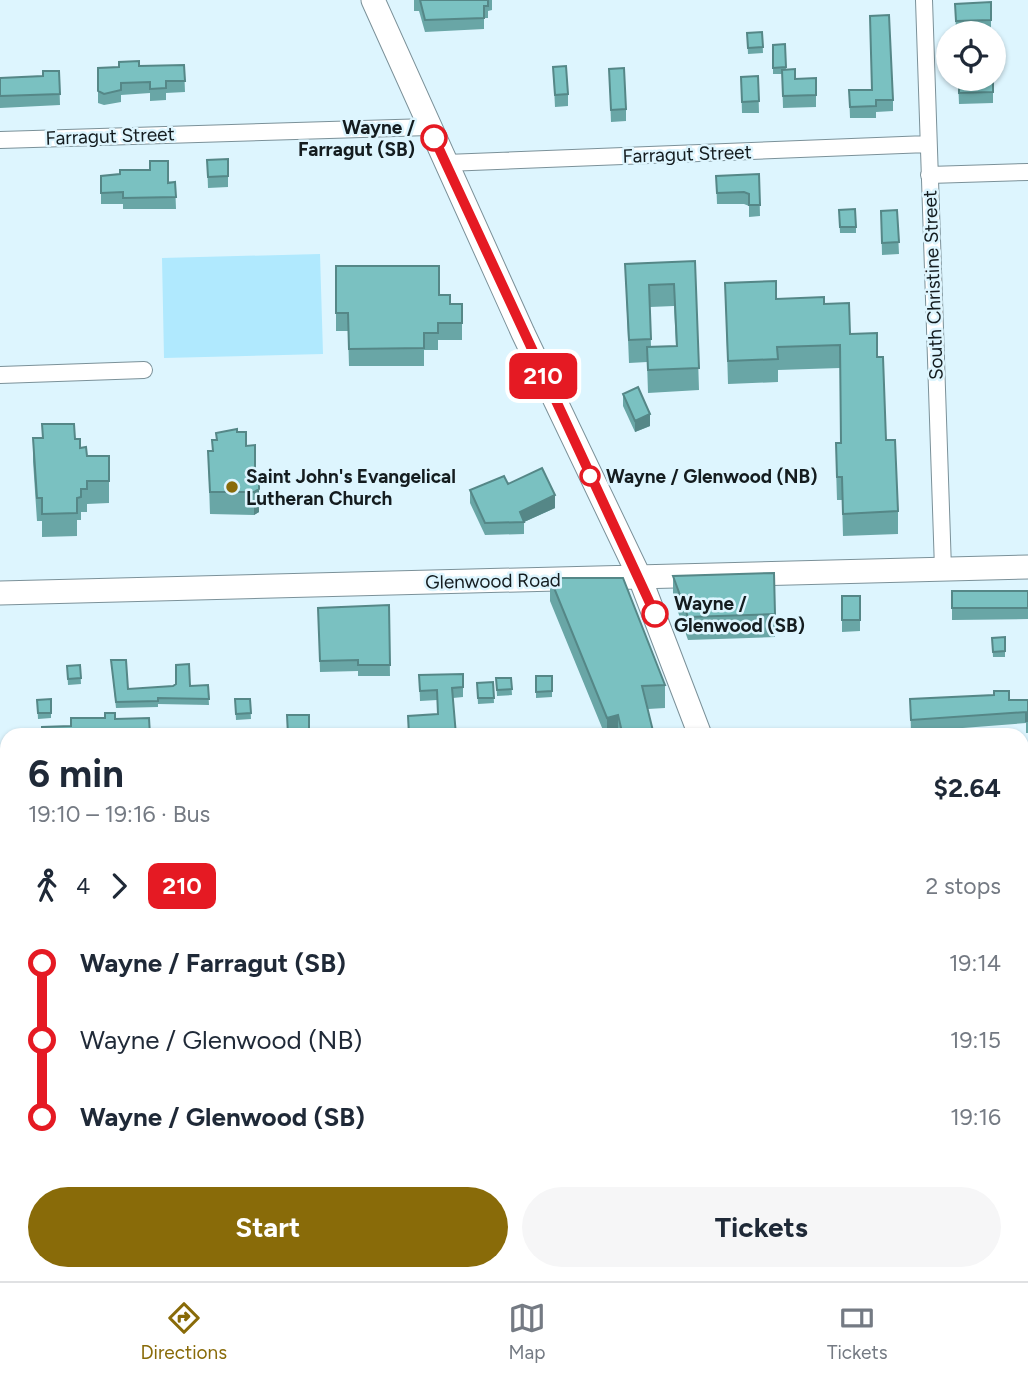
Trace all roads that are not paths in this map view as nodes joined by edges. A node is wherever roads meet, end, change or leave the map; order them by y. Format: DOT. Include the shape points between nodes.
graph roads {
  1 [pos="373,0"];
  2 [pos="924,0"];
  3 [pos="429,127"];
  4 [pos="0,140"];
  5 [pos="928,144"];
  6 [pos="446,163"];
  7 [pos="1028,172"];
  8 [pos="929,175"];
  9 [pos="144,370"];
  10 [pos="0,375"];
  11 [pos="1028,567"];
  12 [pos="943,569"];
  13 [pos="640,578"];
  14 [pos="0,593"];
  15 [pos="697,728"];
  1 -- 3 [label="street"];
  2 -- 5 [label="street, South Christine Street"];
  3 -- 4 [label="street, Farragut Street"];
  3 -- 6 [label="street"];
  5 -- 6 [label="street, Farragut Street"];
  5 -- 8 [label="street, South Christine Street"];
  6 -- 13 [label="street"];
  7 -- 8 [label="street"];
  8 -- 12 [label="street, South Christine Street"];
  9 -- 10 [label="street"];
  11 -- 12 [label="street, Glenwood Road"];
  12 -- 13 [label="street, Glenwood Road"];
  13 -- 14 [label="street, Glenwood Road"];
  13 -- 15 [label="street"];
}
